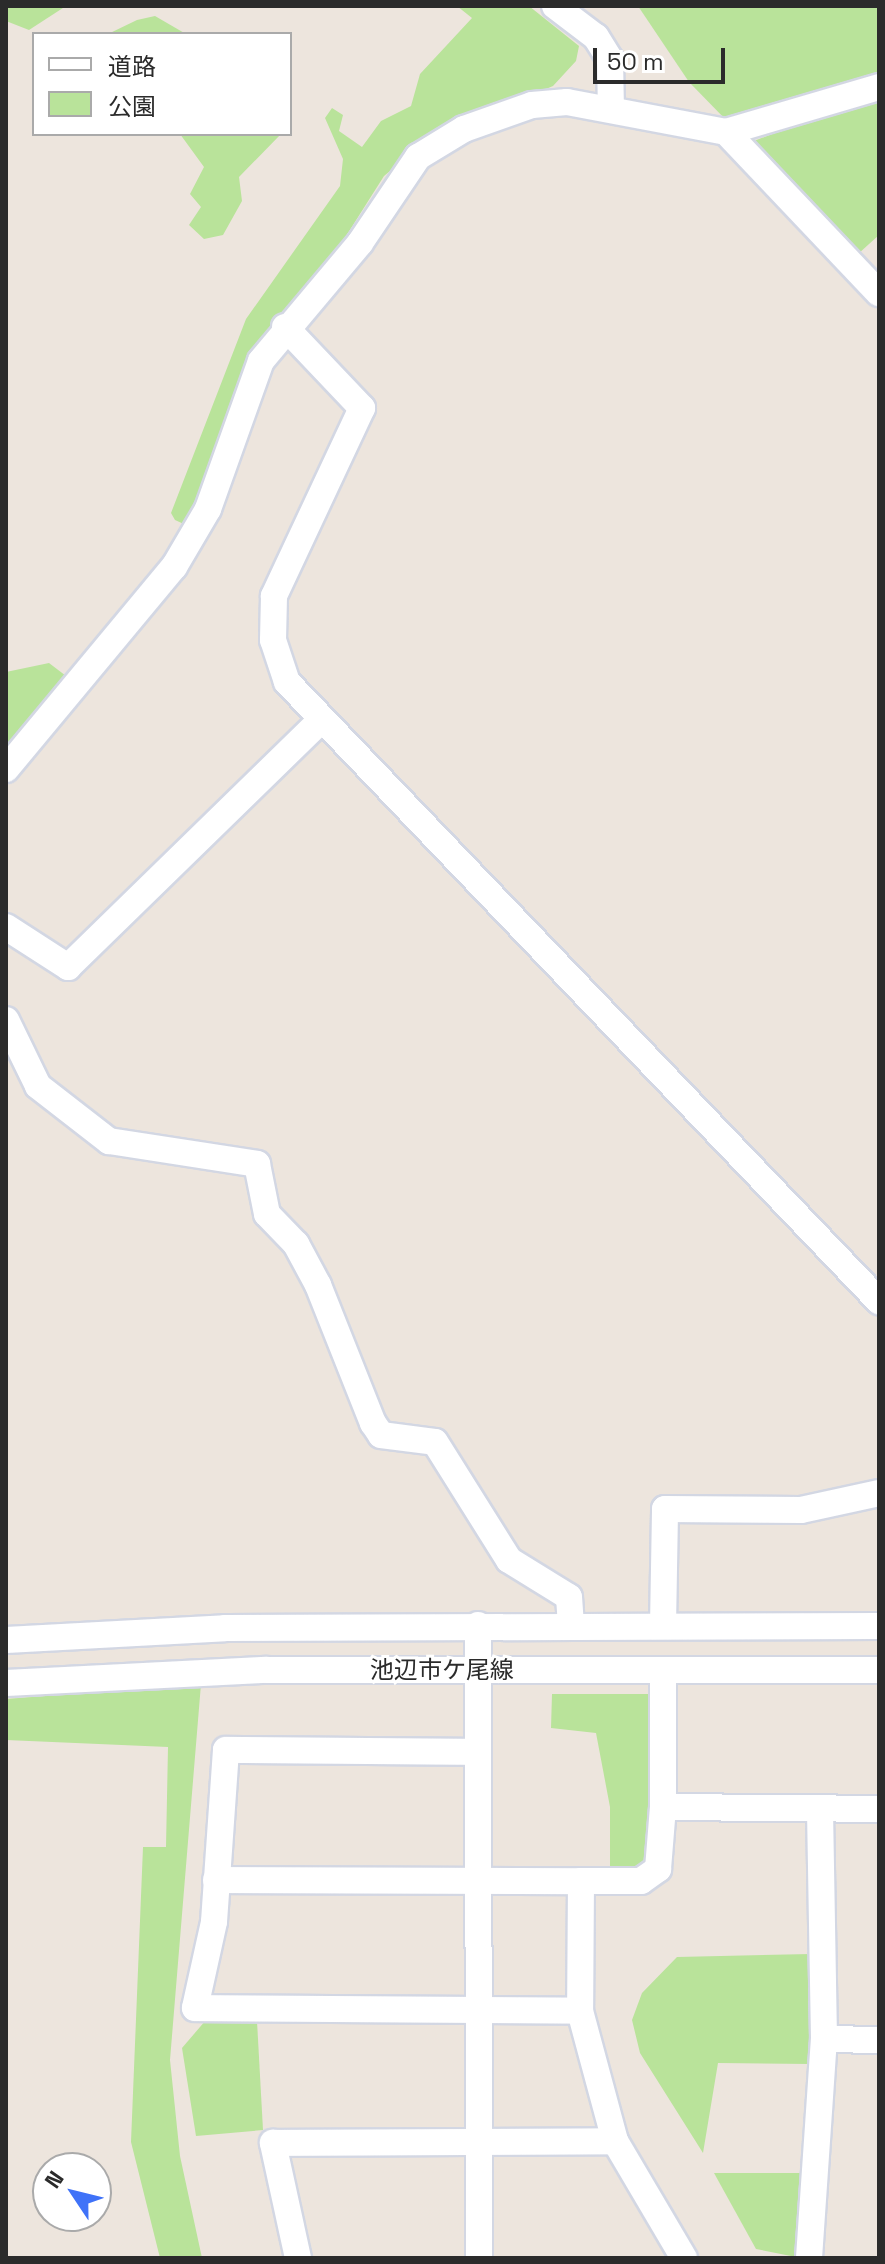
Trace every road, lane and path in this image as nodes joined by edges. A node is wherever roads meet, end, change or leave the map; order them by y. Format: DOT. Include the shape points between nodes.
graph roads {
  1 [pos="555,6"];
  2 [pos="879,87"];
  3 [pos="611,109"];
  4 [pos="726,132"];
  5 [pos="879,293"];
  6 [pos="285,327"];
  7 [pos="319,722"];
  8 [pos="6,769"];
  9 [pos="6,927"];
  10 [pos="6,1020"];
  11 [pos="879,1301"];
  12 [pos="879,1493"];
  13 [pos="478,1625"];
  14 [pos="571,1626"];
  15 [pos="663,1626"];
  16 [pos="879,1626"];
  17 [pos="6,1640"];
  18 [pos="478,1670"];
  19 [pos="663,1670"];
  20 [pos="879,1670"];
  21 [pos="6,1683"];
  22 [pos="477,1752"];
  23 [pos="663,1807"];
  24 [pos="820,1809"];
  25 [pos="879,1809"];
  26 [pos="216,1880"];
  27 [pos="478,1880"];
  28 [pos="581,1881"];
  29 [pos="478,2011"];
  30 [pos="580,2011"];
  31 [pos="824,2039"];
  32 [pos="879,2040"];
  33 [pos="479,2139"];
  34 [pos="615,2141"];
  35 [pos="298,2258"];
  36 [pos="479,2258"];
  37 [pos="684,2258"];
  38 [pos="809,2258"];
  1 -- 3 [label="street" via="596,37 610,59"];
  2 -- 4 [label="street"];
  3 -- 4 [label="street"];
  3 -- 6 [label="street" via="532,105 464,129 418,157 360,243"];
  4 -- 5 [label="street"];
  6 -- 7 [label="street" via="362,408 291,547 274,596 273,640 287,682"];
  6 -- 8 [label="street" via="261,361 208,509 174,567"];
  7 -- 9 [label="street" via="68,967"];
  7 -- 11 [label="street"];
  10 -- 14 [label="street" via="38,1086 109,1141 257,1164 267,1214 296,1244 318,1285 381,1435 435,1442 509,1560 569,1597"];
  12 -- 15 [label="street" via="801,1510 665,1509"];
  13 -- 14 [label="street, 池辺市ケ尾線"];
  13 -- 17 [label="street, 池辺市ケ尾線"];
  13 -- 18 [label="street"];
  14 -- 15 [label="street, 池辺市ケ尾線"];
  15 -- 16 [label="street, 池辺市ケ尾線"];
  18 -- 19 [label="street, 池辺市ケ尾線"];
  18 -- 21 [label="street, 池辺市ケ尾線" via="267,1670"];
  18 -- 22 [label="street"];
  19 -- 20 [label="street, 池辺市ケ尾線"];
  19 -- 23 [label="street"];
  22 -- 26 [label="street" via="226,1750"];
  22 -- 27 [label="street"];
  23 -- 24 [label="street"];
  23 -- 28 [label="street" via="658,1869 641,1881"];
  24 -- 25 [label="street"];
  24 -- 31 [label="street"];
  26 -- 27 [label="street"];
  26 -- 29 [label="street" via="195,2008"];
  27 -- 28 [label="street"];
  27 -- 29 [label="street"];
  28 -- 30 [label="street"];
  29 -- 30 [label="street"];
  29 -- 33 [label="street"];
  30 -- 34 [label="street"];
  31 -- 32 [label="street"];
  31 -- 38 [label="street"];
  33 -- 34 [label="street"];
  33 -- 35 [label="street" via="273,2143"];
  33 -- 36 [label="street"];
  34 -- 37 [label="street"];
}
